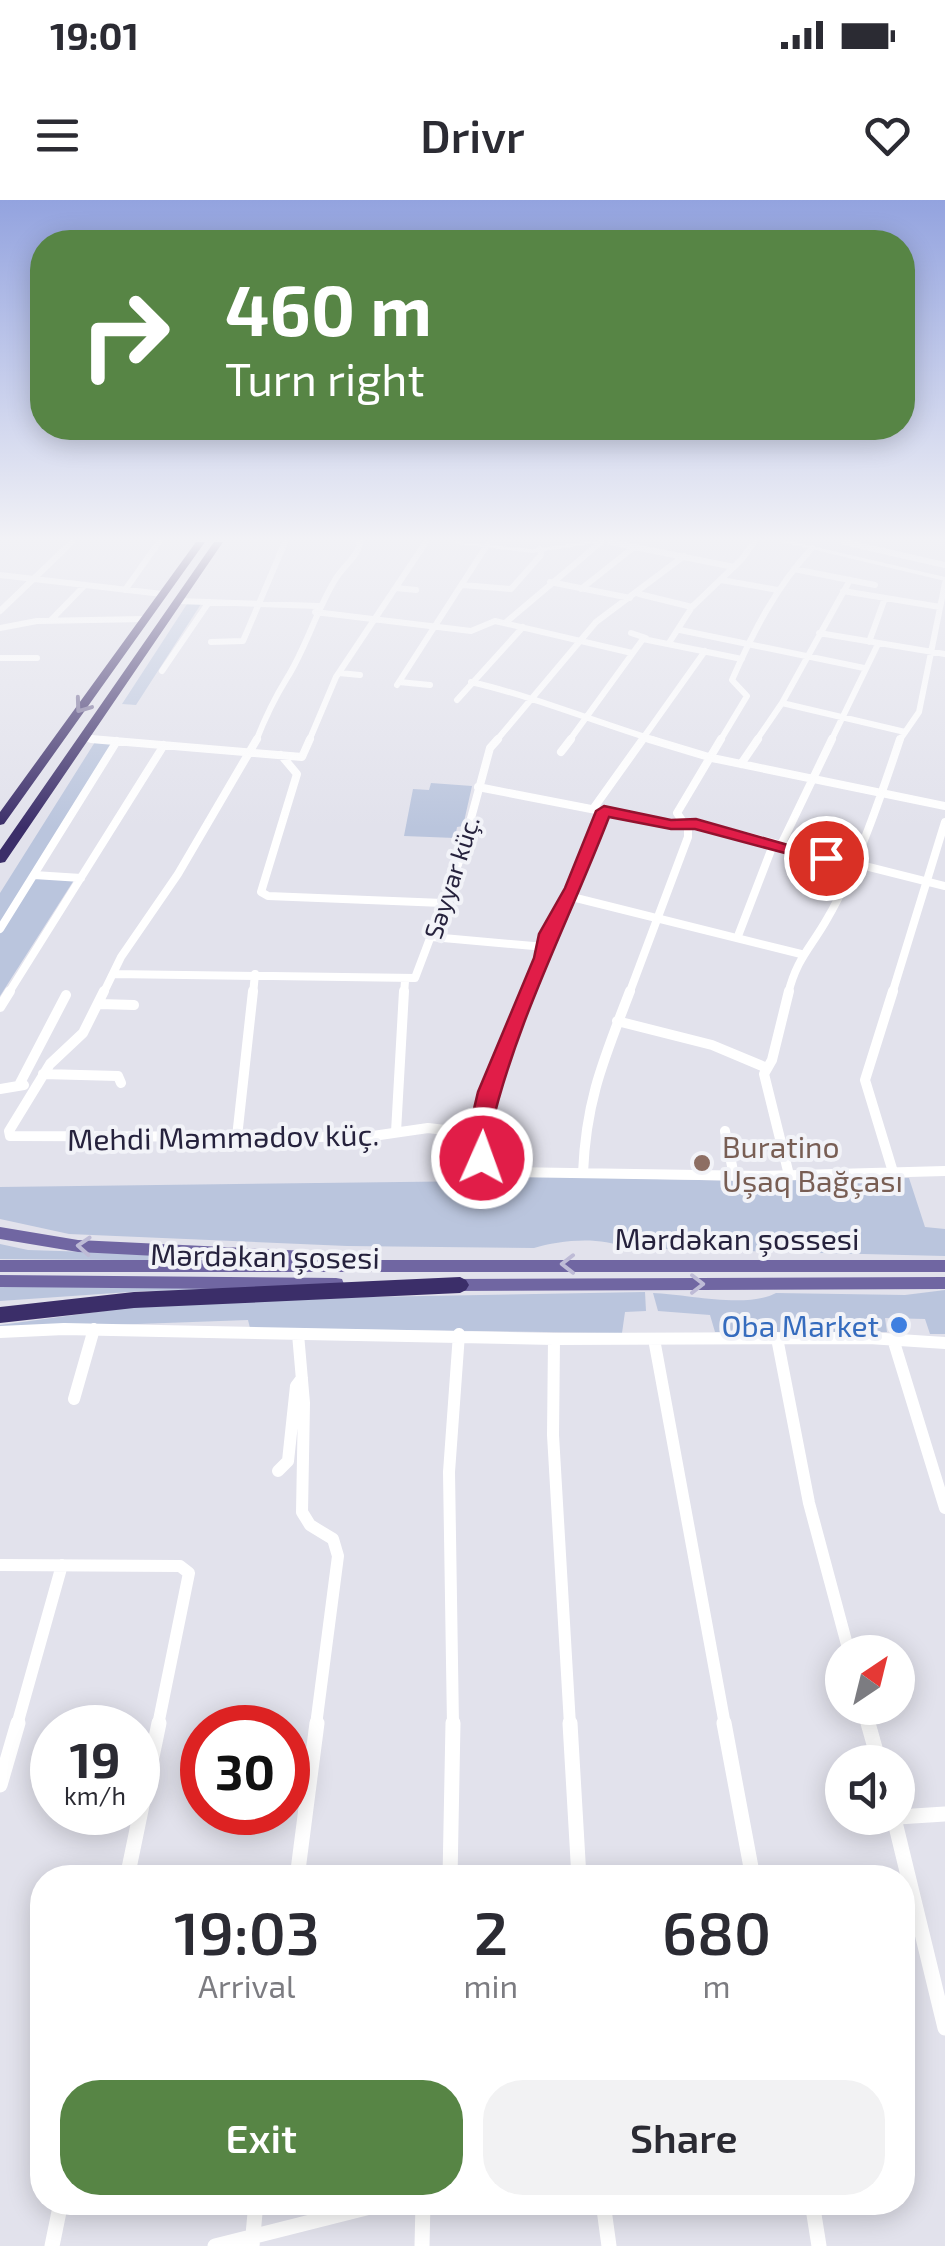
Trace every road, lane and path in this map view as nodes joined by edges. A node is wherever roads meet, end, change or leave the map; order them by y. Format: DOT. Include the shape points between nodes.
graph roads {
  1 [pos="132,637"];
  2 [pos="153,637"];
  3 [pos="185,637"];
  4 [pos="243,637"];
  5 [pos="304,637"];
  6 [pos="363,637"];
  7 [pos="428,637"];
  8 [pos="514,637"];
  9 [pos="565,637"];
  10 [pos="582,637"];
  11 [pos="674,637"];
  12 [pos="717,637"];
  13 [pos="753,637"];
  14 [pos="818,637"];
  15 [pos="840,637"];
  16 [pos="874,637"];
  17 [pos="934,637"];
  18 [pos="646,638"];
  19 [pos="579,641"];
  20 [pos="211,642"];
  21 [pos="669,643"];
  22 [pos="873,643"];
  23 [pos="749,644"];
  24 [pos="705,652"];
  25 [pos="931,652"];
  26 [pos="632,653"];
  27 [pos="945,654"];
  28 [pos="806,656"];
  29 [pos="0,658"];
  30 [pos="37,658"];
  31 [pos="742,659"];
  32 [pos="864,668"];
  33 [pos="162,671"];
  34 [pos="339,673"];
  35 [pos="360,675"];
  36 [pos="471,682"];
  37 [pos="430,685"];
  38 [pos="457,700"];
  39 [pos="530,700"];
  40 [pos="782,704"];
  41 [pos="842,717"];
  42 [pos="584,719"];
  43 [pos="904,732"];
  44 [pos="83,738"];
  45 [pos="643,738"];
  46 [pos="117,741"];
  47 [pos="164,744"];
  48 [pos="250,751"];
  49 [pos="561,752"];
  50 [pos="281,755"];
  51 [pos="712,758"];
  52 [pos="740,764"];
  53 [pos="814,779"];
  54 [pos="478,787"];
  55 [pos="881,792"];
  56 [pos="945,806"];
  57 [pos="599,810"];
  58 [pos="33,813"];
  59 [pos="3,818"];
  60 [pos="945,822"];
  61 [pos="683,824"];
  62 [pos="777,846"];
  63 [pos="0,859"];
  64 [pos="852,864"];
  65 [pos="0,870"];
  66 [pos="34,875"];
  67 [pos="80,878"];
  68 [pos="928,882"];
  69 [pos="945,886"];
  70 [pos="568,896"];
  71 [pos="443,903"];
  72 [pos="655,916"];
  73 [pos="0,929"];
  74 [pos="738,936"];
  75 [pos="432,937"];
  76 [pos="546,947"];
  77 [pos="801,954"];
  78 [pos="113,974"];
  79 [pos="255,974"];
  80 [pos="405,981"];
  81 [pos="66,995"];
  82 [pos="98,1004"];
  83 [pos="134,1005"];
  84 [pos="0,1006"];
  85 [pos="617,1022"];
  86 [pos="767,1068"];
  87 [pos="43,1074"];
  88 [pos="121,1083"];
  89 [pos="18,1085"];
  90 [pos="35,1087"];
  91 [pos="0,1089"];
  92 [pos="396,1132"];
  93 [pos="724,1132"];
  94 [pos="479,1134"];
  95 [pos="237,1137"];
  96 [pos="945,1171"];
  97 [pos="893,1172"];
  98 [pos="583,1173"];
  99 [pos="734,1176"];
  100 [pos="789,1176"];
  101 [pos="0,1234"];
  102 [pos="460,1264"];
  103 [pos="528,1264"];
  104 [pos="0,1266"];
  105 [pos="945,1266"];
  106 [pos="0,1281"];
  107 [pos="945,1283"];
  108 [pos="530,1284"];
  109 [pos="460,1285"];
  110 [pos="0,1314"];
  111 [pos="94,1329"];
  112 [pos="0,1332"];
  113 [pos="298,1334"];
  114 [pos="459,1334"];
  115 [pos="554,1338"];
  116 [pos="777,1338"];
  117 [pos="654,1339"];
  118 [pos="893,1340"];
  119 [pos="945,1343"];
  120 [pos="302,1378"];
  121 [pos="74,1398"];
  122 [pos="278,1471"];
  123 [pos="945,1508"];
  124 [pos="0,1565"];
  125 [pos="62,1566"];
  126 [pos="844,1635"];
  127 [pos="0,1785"];
  128 [pos="945,1814"];
  129 [pos="915,1816"];
  130 [pos="900,1835"];
  131 [pos="130,1865"];
  132 [pos="299,1865"];
  133 [pos="450,1865"];
  134 [pos="578,1865"];
  135 [pos="751,1865"];
  136 [pos="907,1865"];
  137 [pos="915,1899"];
  138 [pos="945,2028"];
  139 [pos="58,2215"];
  140 [pos="255,2215"];
  141 [pos="345,2215"];
  142 [pos="423,2215"];
  143 [pos="605,2215"];
  144 [pos="814,2215"];
  145 [pos="252,2242"];
  146 [pos="52,2246"];
  147 [pos="214,2246"];
  148 [pos="422,2246"];
  149 [pos="610,2246"];
  150 [pos="820,2246"];
  1 -- 59 [label="highway, one-way"];
  2 -- 44 [label="highway"];
  3 -- 33 [label="street"];
  4 -- 20 [label="street"];
  5 -- 48 [label="street"];
  6 -- 34 [label="street"];
  7 -- 37 [label="street" via="398,684"];
  8 -- 36 [label="street"];
  9 -- 19 [label="street"];
  10 -- 19 [label="street, Səyyar küç."];
  11 -- 21 [label="street"];
  12 -- 23 [label="street"];
  13 -- 23 [label="street"];
  14 -- 28 [label="street"];
  15 -- 22 [label="street"];
  16 -- 22 [label="street"];
  17 -- 25 [label="street"];
  18 -- 21 [label="street"];
  18 -- 26 [label="street"];
  19 -- 26 [label="street"];
  19 -- 39 [label="street, Səyyar küç."];
  21 -- 24 [label="street"];
  22 -- 25 [label="street"];
  22 -- 32 [label="street"];
  23 -- 28 [label="street"];
  23 -- 31 [label="street"];
  24 -- 31 [label="street"];
  24 -- 45 [label="street"];
  25 -- 27 [label="street"];
  25 -- 43 [label="street" via="919,712"];
  26 -- 42 [label="street"];
  28 -- 32 [label="street"];
  28 -- 40 [label="street"];
  29 -- 30 [label="street"];
  31 -- 51 [label="street" via="732,680 748,694"];
  32 -- 41 [label="street"];
  34 -- 35 [label="street"];
  34 -- 50 [label="street" via="302,757"];
  36 -- 38 [label="street"];
  36 -- 39 [label="street"];
  39 -- 42 [label="street"];
  39 -- 54 [label="street, Səyyar küç." via="490,748"];
  40 -- 41 [label="street"];
  40 -- 52 [label="street"];
  41 -- 43 [label="street"];
  41 -- 53 [label="street"];
  42 -- 45 [label="street"];
  42 -- 49 [label="street"];
  43 -- 55 [label="street"];
  44 -- 46 [label="street"];
  44 -- 58 [label="highway"];
  45 -- 51 [label="street"];
  45 -- 57 [label="street"];
  46 -- 47 [label="street"];
  46 -- 66 [label="street"];
  47 -- 48 [label="street"];
  47 -- 67 [label="street"];
  48 -- 50 [label="street"];
  48 -- 78 [label="street"];
  50 -- 71 [label="street" via="297,774 261,892"];
  51 -- 52 [label="street"];
  51 -- 61 [label="street" via="677,813"];
  52 -- 53 [label="street"];
  53 -- 55 [label="street"];
  53 -- 62 [label="street"];
  54 -- 57 [label="street"];
  54 -- 71 [label="street, Səyyar küç."];
  55 -- 56 [label="street"];
  55 -- 64 [label="street"];
  57 -- 61 [label="street"];
  57 -- 70 [label="street"];
  58 -- 63 [label="highway"];
  58 -- 65 [label="main road"];
  60 -- 68 [label="street"];
  61 -- 62 [label="street"];
  61 -- 72 [label="street" via="688,837"];
  62 -- 64 [label="street"];
  62 -- 74 [label="street"];
  64 -- 68 [label="street"];
  64 -- 77 [label="street" via="824,926"];
  66 -- 67 [label="street"];
  66 -- 73 [label="street"];
  67 -- 84 [label="street"];
  68 -- 69 [label="street"];
  68 -- 97 [label="street" via="864,1080"];
  70 -- 72 [label="street"];
  70 -- 76 [label="street"];
  71 -- 75 [label="street, Səyyar küç."];
  72 -- 74 [label="street"];
  72 -- 85 [label="street"];
  74 -- 77 [label="street"];
  75 -- 76 [label="street"];
  75 -- 80 [label="street, Səyyar küç." via="417,976"];
  76 -- 94 [label="street"];
  77 -- 86 [label="street"];
  78 -- 79 [label="street"];
  78 -- 82 [label="street"];
  79 -- 80 [label="street"];
  79 -- 95 [label="street"];
  80 -- 92 [label="street"];
  81 -- 89 [label="street"];
  82 -- 83 [label="street"];
  82 -- 87 [label="street" via="79,1038"];
  85 -- 86 [label="street" via="712,1045"];
  85 -- 98 [label="street" via="588,1109"];
  86 -- 100 [label="street"];
  87 -- 88 [label="street" via="118,1076"];
  87 -- 90 [label="street"];
  89 -- 90 [label="street"];
  89 -- 91 [label="street"];
  90 -- 95 [label="street, Mehdi Məmmədov küç." via="10,1136"];
  92 -- 94 [label="street, Mehdi Məmmədov küç."];
  92 -- 95 [label="street, Mehdi Məmmədov küç."];
  93 -- 99 [label="street"];
  94 -- 98 [label="street" via="484,1164 493,1170"];
  96 -- 97 [label="street"];
  97 -- 100 [label="street"];
  98 -- 99 [label="street"];
  99 -- 100 [label="street"];
  102 -- 101 [label="main road, one-way" via="78,1246"];
  102 -- 103 [label="main road, Mərdəkan şosesi"];
  102 -- 104 [label="main road, Mərdəkan şosesi"];
  105 -- 103 [label="main road, Mərdəkan şossesi, one-way"];
  106 -- 109 [label="main road, Mərdəkan şosesi"];
  108 -- 107 [label="main road, Mərdəkan şossesi, one-way"];
  108 -- 109 [label="main road, Mərdəkan şosesi"];
  109 -- 110 [label="highway" via="134,1300"];
  111 -- 112 [label="street"];
  111 -- 113 [label="street"];
  111 -- 121 [label="street"];
  113 -- 114 [label="street"];
  113 -- 120 [label="street"];
  114 -- 115 [label="street"];
  114 -- 133 [label="street" via="449,1472 455,1655"];
  115 -- 117 [label="street"];
  115 -- 134 [label="street" via="553,1435"];
  116 -- 117 [label="street"];
  116 -- 118 [label="street"];
  116 -- 126 [label="street" via="809,1502"];
  117 -- 135 [label="street"];
  118 -- 119 [label="street"];
  118 -- 123 [label="street"];
  120 -- 122 [label="street" via="288,1461"];
  120 -- 132 [label="street" via="302,1512 334,1539 338,1556"];
  124 -- 125 [label="street"];
  125 -- 127 [label="street"];
  125 -- 131 [label="street" via="180,1566 189,1573"];
  128 -- 129 [label="street"];
  130 -- 136 [label="street"];
  137 -- 138 [label="street"];
  139 -- 146 [label="street"];
  140 -- 145 [label="street"];
  141 -- 145 [label="street"];
  142 -- 148 [label="street"];
  143 -- 149 [label="street"];
  144 -- 150 [label="street"];
  145 -- 147 [label="street"];
}
